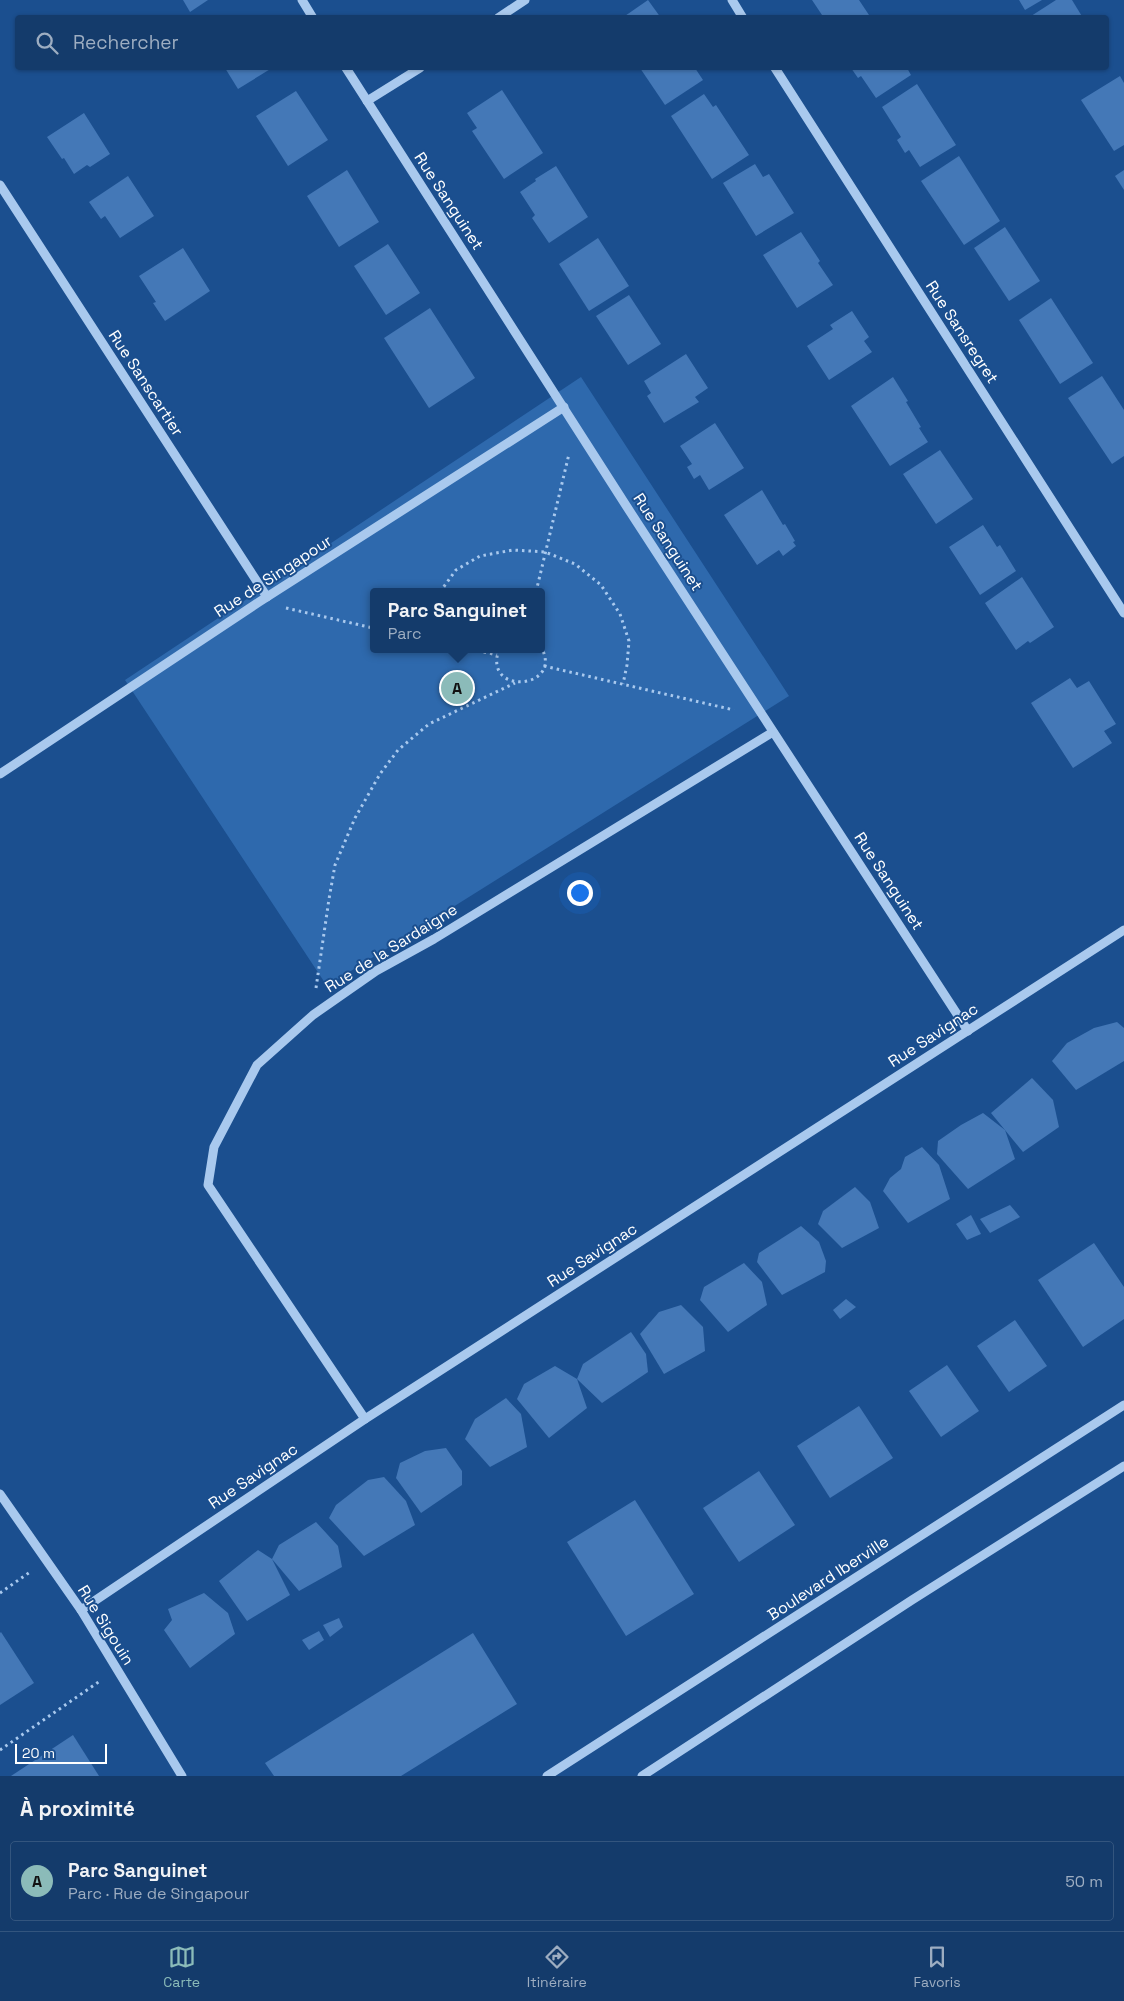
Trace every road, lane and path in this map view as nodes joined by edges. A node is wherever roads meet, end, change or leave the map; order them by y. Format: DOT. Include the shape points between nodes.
graph roads {
  1 [pos="302,0"];
  2 [pos="525,0"];
  3 [pos="732,0"];
  4 [pos="311,15"];
  5 [pos="502,15"];
  6 [pos="741,15"];
  7 [pos="347,70"];
  8 [pos="417,70"];
  9 [pos="776,70"];
  10 [pos="367,101"];
  11 [pos="0,185"];
  12 [pos="564,407"];
  13 [pos="576,424"];
  14 [pos="545,552"];
  15 [pos="443,588"];
  16 [pos="537,588"];
  17 [pos="263,600"];
  18 [pos="1124,613"];
  19 [pos="370,627"];
  20 [pos="488,653"];
  21 [pos="543,653"];
  22 [pos="497,655"];
  23 [pos="544,666"];
  24 [pos="514,683"];
  25 [pos="623,684"];
  26 [pos="764,717"];
  27 [pos="773,732"];
  28 [pos="0,774"];
  29 [pos="1124,930"];
  30 [pos="313,1015"];
  31 [pos="968,1031"];
  32 [pos="1124,1405"];
  33 [pos="365,1418"];
  34 [pos="1124,1466"];
  35 [pos="0,1494"];
  36 [pos="46,1561"];
  37 [pos="0,1592"];
  38 [pos="81,1610"];
  39 [pos="117,1670"];
  40 [pos="0,1750"];
  41 [pos="182,1776"];
  42 [pos="547,1776"];
  43 [pos="642,1776"];
  1 -- 4 [label="street"];
  2 -- 5 [label="street"];
  3 -- 6 [label="street"];
  7 -- 10 [label="street, Rue Sanguinet"];
  8 -- 10 [label="street"];
  9 -- 18 [label="street, Rue Sansregret"];
  10 -- 12 [label="street, Rue Sanguinet"];
  11 -- 17 [label="street, Rue Sanscartier"];
  12 -- 13 [label="street, Rue Sanguinet"];
  12 -- 17 [label="street, Rue de Singapour"];
  13 -- 14 [label="path"];
  13 -- 26 [label="street, Rue Sanguinet"];
  14 -- 15 [label="path" via="513,550 480,556 456,570"];
  14 -- 16 [label="path"];
  14 -- 25 [label="path" via="576,564 601,585 620,614 628,641 628,665"];
  17 -- 19 [label="path"];
  17 -- 28 [label="street, Rue de Singapour"];
  20 -- 22 [label="path"];
  21 -- 23 [label="path"];
  22 -- 24 [label="path" via="498,669"];
  23 -- 24 [label="path" via="536,678 522,684"];
  23 -- 25 [label="path"];
  24 -- 30 [label="path" via="429,724 398,750 380,774 355,818 335,865"];
  25 -- 26 [label="path"];
  26 -- 27 [label="street, Rue Sanguinet"];
  27 -- 30 [label="street, Rue de la Sardaigne" via="434,940 376,971"];
  27 -- 31 [label="street, Rue Sanguinet"];
  29 -- 31 [label="street, Rue Savignac"];
  30 -- 33 [label="street, Rue de la Sardaigne" via="257,1065 214,1147 208,1184"];
  31 -- 33 [label="street, Rue Savignac"];
  32 -- 42 [label="street, Boulevard Iberville"];
  33 -- 38 [label="street, Rue Savignac"];
  34 -- 43 [label="street"];
  35 -- 36 [label="street, Rue Sigouin"];
  36 -- 37 [label="path"];
  36 -- 38 [label="street, Rue Sigouin"];
  38 -- 39 [label="street, Rue Sigouin"];
  39 -- 40 [label="path"];
  39 -- 41 [label="street, Rue Sigouin"];
}
